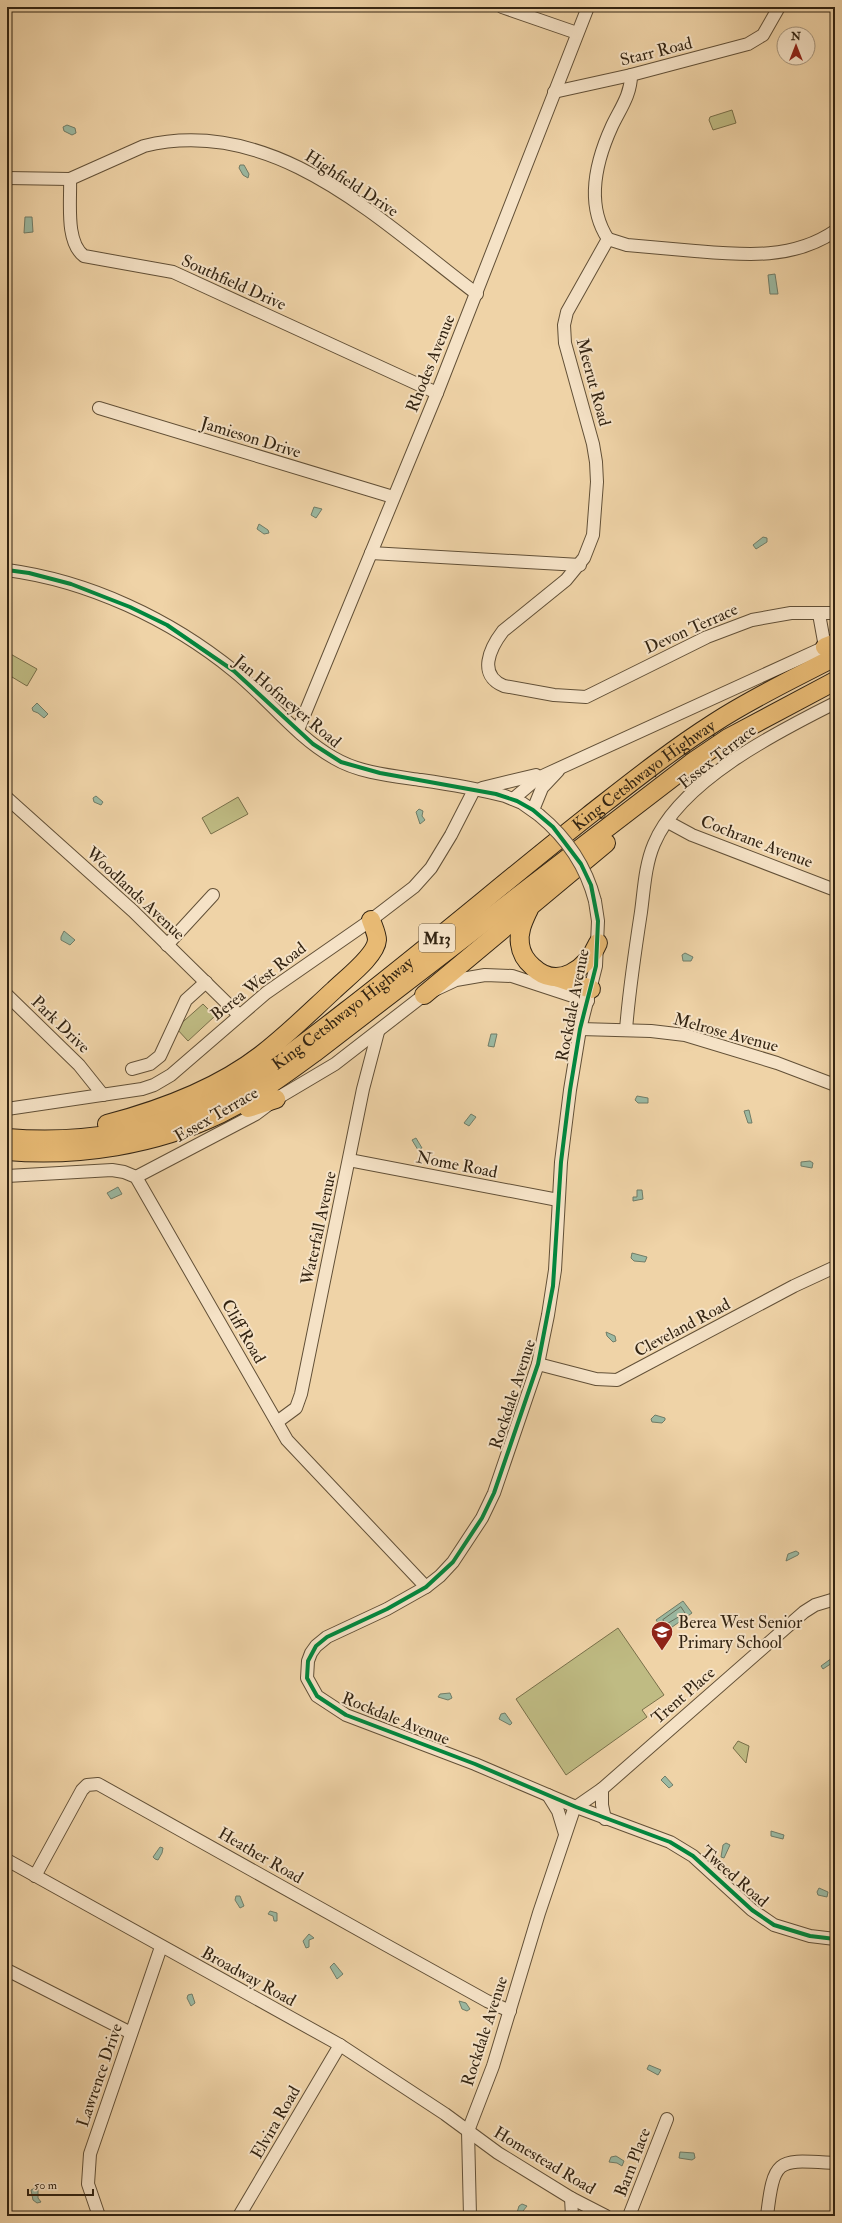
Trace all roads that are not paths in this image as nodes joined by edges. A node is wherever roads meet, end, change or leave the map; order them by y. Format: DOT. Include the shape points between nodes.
graph roads {
  1 [pos="502,7"];
  2 [pos="588,7"];
  3 [pos="779,7"];
  4 [pos="577,34"];
  5 [pos="631,75"];
  6 [pos="554,92"];
  7 [pos="7,178"];
  8 [pos="70,179"];
  9 [pos="835,231"];
  10 [pos="608,239"];
  11 [pos="477,294"];
  12 [pos="437,393"];
  13 [pos="99,408"];
  14 [pos="393,497"];
  15 [pos="371,553"];
  16 [pos="580,565"];
  17 [pos="7,570"];
  18 [pos="835,613"];
  19 [pos="819,614"];
  20 [pos="832,649"];
  21 [pos="835,681"];
  22 [pos="567,697"];
  23 [pos="835,703"];
  24 [pos="298,730"];
  25 [pos="743,730"];
  26 [pos="562,767"];
  27 [pos="474,790"];
  28 [pos="7,798"];
  29 [pos="513,799"];
  30 [pos="536,812"];
  31 [pos="668,822"];
  32 [pos="835,890"];
  33 [pos="212,895"];
  34 [pos="530,906"];
  35 [pos="371,920"];
  36 [pos="598,943"];
  37 [pos="167,945"];
  38 [pos="556,977"];
  39 [pos="206,982"];
  40 [pos="7,995"];
  41 [pos="424,995"];
  42 [pos="589,995"];
  43 [pos="239,1015"];
  44 [pos="580,1029"];
  45 [pos="626,1030"];
  46 [pos="378,1032"];
  47 [pos="132,1069"];
  48 [pos="91,1078"];
  49 [pos="835,1086"];
  50 [pos="103,1095"];
  51 [pos="82,1098"];
  52 [pos="276,1099"];
  53 [pos="7,1109"];
  54 [pos="7,1138"];
  55 [pos="86,1150"];
  56 [pos="7,1151"];
  57 [pos="349,1160"];
  58 [pos="7,1176"];
  59 [pos="136,1178"];
  60 [pos="558,1200"];
  61 [pos="835,1267"];
  62 [pos="538,1364"];
  63 [pos="277,1422"];
  64 [pos="426,1587"];
  65 [pos="835,1599"];
  66 [pos="602,1788"];
  67 [pos="548,1795"];
  68 [pos="576,1807"];
  69 [pos="605,1818"];
  70 [pos="565,1835"];
  71 [pos="7,1860"];
  72 [pos="35,1876"];
  73 [pos="835,1939"];
  74 [pos="161,1947"];
  75 [pos="7,1970"];
  76 [pos="510,2011"];
  77 [pos="131,2033"];
  78 [pos="340,2045"];
  79 [pos="666,2119"];
  80 [pos="468,2131"];
  81 [pos="835,2163"];
  82 [pos="572,2198"];
  83 [pos="99,2216"];
  84 [pos="239,2216"];
  85 [pos="470,2216"];
  86 [pos="572,2216"];
  87 [pos="606,2216"];
  88 [pos="630,2216"];
  89 [pos="768,2216"];
  1 -- 4 [label="street"];
  2 -- 4 [label="street, Rhodes Avenue"];
  3 -- 5 [label="street, Starr Road" via="763,35 748,44"];
  4 -- 6 [label="street, Rhodes Avenue"];
  5 -- 6 [label="street, Starr Road"];
  5 -- 10 [label="street" via="630,92 602,150 596,176 596,203"];
  6 -- 11 [label="street, Rhodes Avenue"];
  7 -- 8 [label="street, Highfield Drive"];
  8 -- 11 [label="street, Highfield Drive" via="153,144 195,141 241,146 284,160 323,180 348,196"];
  8 -- 12 [label="street, Southfield Drive" via="72,234 76,249 84,256 162,269 179,275"];
  9 -- 10 [label="street" via="787,250 751,256 628,245"];
  10 -- 16 [label="street, Meerut Road" via="570,305 564,326 565,343 593,444 597,472 593,535"];
  11 -- 12 [label="street, Rhodes Avenue"];
  12 -- 14 [label="street, Rhodes Avenue"];
  13 -- 14 [label="street, Jamieson Drive"];
  14 -- 15 [label="street, Rhodes Avenue"];
  15 -- 16 [label="street"];
  15 -- 24 [label="street, Rhodes Avenue"];
  16 -- 22 [label="street, Meerut Road" via="566,580 504,631 492,647 487,663 490,675 498,684"];
  17 -- 24 [label="street, Jan Hofmeyer Road" via="72,584 167,625 234,671"];
  18 -- 19 [label="street, Devon Terrace"];
  19 -- 20 [label="street"];
  19 -- 22 [label="street, Devon Terrace" via="791,613 752,620 687,646 595,694 586,697"];
  20 -- 26 [label="street"];
  20 -- 54 [label="highway, King Cetshwayo Highway / M13" via="715,722 671,754 589,815 352,1006 270,1068 239,1088 187,1113 124,1131 60,1140"];
  21 -- 25 [label="highway, King Cetshwayo Highway / M13"];
  23 -- 31 [label="street, Essex Terrace" via="787,727 742,754 702,784"];
  24 -- 27 [label="street, Jan Hofmeyer Road" via="320,749 347,764 397,777"];
  25 -- 34 [label="highway"];
  25 -- 55 [label="highway, King Cetshwayo Highway / M13" via="694,761 320,1048 254,1094 220,1114 154,1138"];
  26 -- 27 [label="street"];
  26 -- 29 [label="street" via="538,778"];
  26 -- 30 [label="street" via="542,788"];
  27 -- 29 [label="street, Rockdale Avenue"];
  27 -- 35 [label="street, Berea West Road" via="451,836 424,876 407,894"];
  28 -- 37 [label="street, Woodlands Avenue"];
  29 -- 30 [label="street, Rockdale Avenue"];
  30 -- 36 [label="street, Rockdale Avenue, bridge" via="559,833 581,864 591,885 598,921"];
  31 -- 32 [label="street, Cochrane Avenue" via="692,835"];
  31 -- 45 [label="street, Essex Terrace" via="654,843 647,865"];
  33 -- 37 [label="street"];
  34 -- 38 [label="highway" via="521,927 521,951 534,968 543,974"];
  34 -- 41 [label="highway"];
  35 -- 43 [label="street, Berea West Road" via="266,993"];
  35 -- 54 [label="highway" via="377,941 370,955 280,1039 239,1070 185,1097 122,1120"];
  36 -- 38 [label="highway" via="591,957 582,966 571,974"];
  36 -- 42 [label="street, Rockdale Avenue"];
  37 -- 39 [label="street, Woodlands Avenue"];
  38 -- 42 [label="highway"];
  39 -- 43 [label="street, Woodlands Avenue"];
  39 -- 47 [label="street" via="186,1000 160,1056 150,1064"];
  40 -- 48 [label="street, Park Drive"];
  41 -- 42 [label="street, Essex Terrace" via="464,978 503,974"];
  41 -- 46 [label="street, Essex Terrace"];
  42 -- 44 [label="street, Rockdale Avenue"];
  43 -- 50 [label="street, Berea West Road" via="163,1080 142,1089"];
  44 -- 45 [label="street, Melrose Avenue"];
  44 -- 60 [label="street, Rockdale Avenue" via="570,1090"];
  45 -- 49 [label="street, Melrose Avenue" via="669,1032 691,1037 777,1063"];
  46 -- 52 [label="street, Essex Terrace" via="335,1064"];
  46 -- 57 [label="street, Waterfall Avenue" via="364,1083"];
  48 -- 50 [label="street, Park Drive"];
  48 -- 51 [label="street, Park Drive"];
  50 -- 51 [label="street, Berea West Road"];
  51 -- 53 [label="street, Berea West Road"];
  52 -- 55 [label="highway" via="261,1102 196,1131 161,1142 110,1151"];
  52 -- 59 [label="street, Essex Terrace" via="244,1121"];
  55 -- 56 [label="highway, King Cetshwayo Highway / M13"];
  57 -- 60 [label="street, Nome Road"];
  57 -- 63 [label="street, Waterfall Avenue" via="301,1394 296,1408"];
  58 -- 59 [label="street" via="112,1170"];
  59 -- 63 [label="street, Cliff Road"];
  60 -- 62 [label="street, Rockdale Avenue" via="553,1286"];
  61 -- 62 [label="street, Cleveland Road" via="617,1380 596,1379"];
  62 -- 64 [label="street, Rockdale Avenue" via="494,1493 482,1518 453,1562"];
  63 -- 64 [label="street, Cliff Road" via="292,1445"];
  64 -- 67 [label="street, Rockdale Avenue" via="387,1609 327,1637 316,1646 308,1660 307,1669 307,1678 313,1692 346,1715"];
  65 -- 66 [label="street, Trent Place" via="815,1605 799,1617"];
  66 -- 68 [label="street, Trent Place"];
  66 -- 69 [label="street"];
  67 -- 68 [label="street, Rockdale Avenue"];
  67 -- 70 [label="street" via="558,1811"];
  68 -- 69 [label="street, Tweed Road"];
  68 -- 70 [label="street, Rockdale Avenue"];
  69 -- 73 [label="street, Tweed Road" via="681,1847 752,1910 774,1925 810,1936"];
  70 -- 76 [label="street, Rockdale Avenue"];
  71 -- 72 [label="street, Broadway Road"];
  72 -- 74 [label="street, Broadway Road"];
  72 -- 76 [label="street, Heather Road" via="82,1790 87,1785 98,1784 487,2001"];
  74 -- 77 [label="street, Lawrence Drive"];
  74 -- 78 [label="street, Broadway Road"];
  75 -- 77 [label="street"];
  76 -- 80 [label="street, Rockdale Avenue"];
  77 -- 83 [label="street, Lawrence Drive" via="90,2154 88,2184"];
  78 -- 80 [label="street, Broadway Road"];
  78 -- 84 [label="street, Elvira Road"];
  79 -- 88 [label="street, Barn Place"];
  80 -- 82 [label="street, Homestead Road" via="498,2153"];
  80 -- 85 [label="street, Rockdale Avenue"];
  81 -- 89 [label="street" via="796,2161 781,2165 773,2179"];
  82 -- 86 [label="street"];
  82 -- 87 [label="street, Homestead Road"];
}
